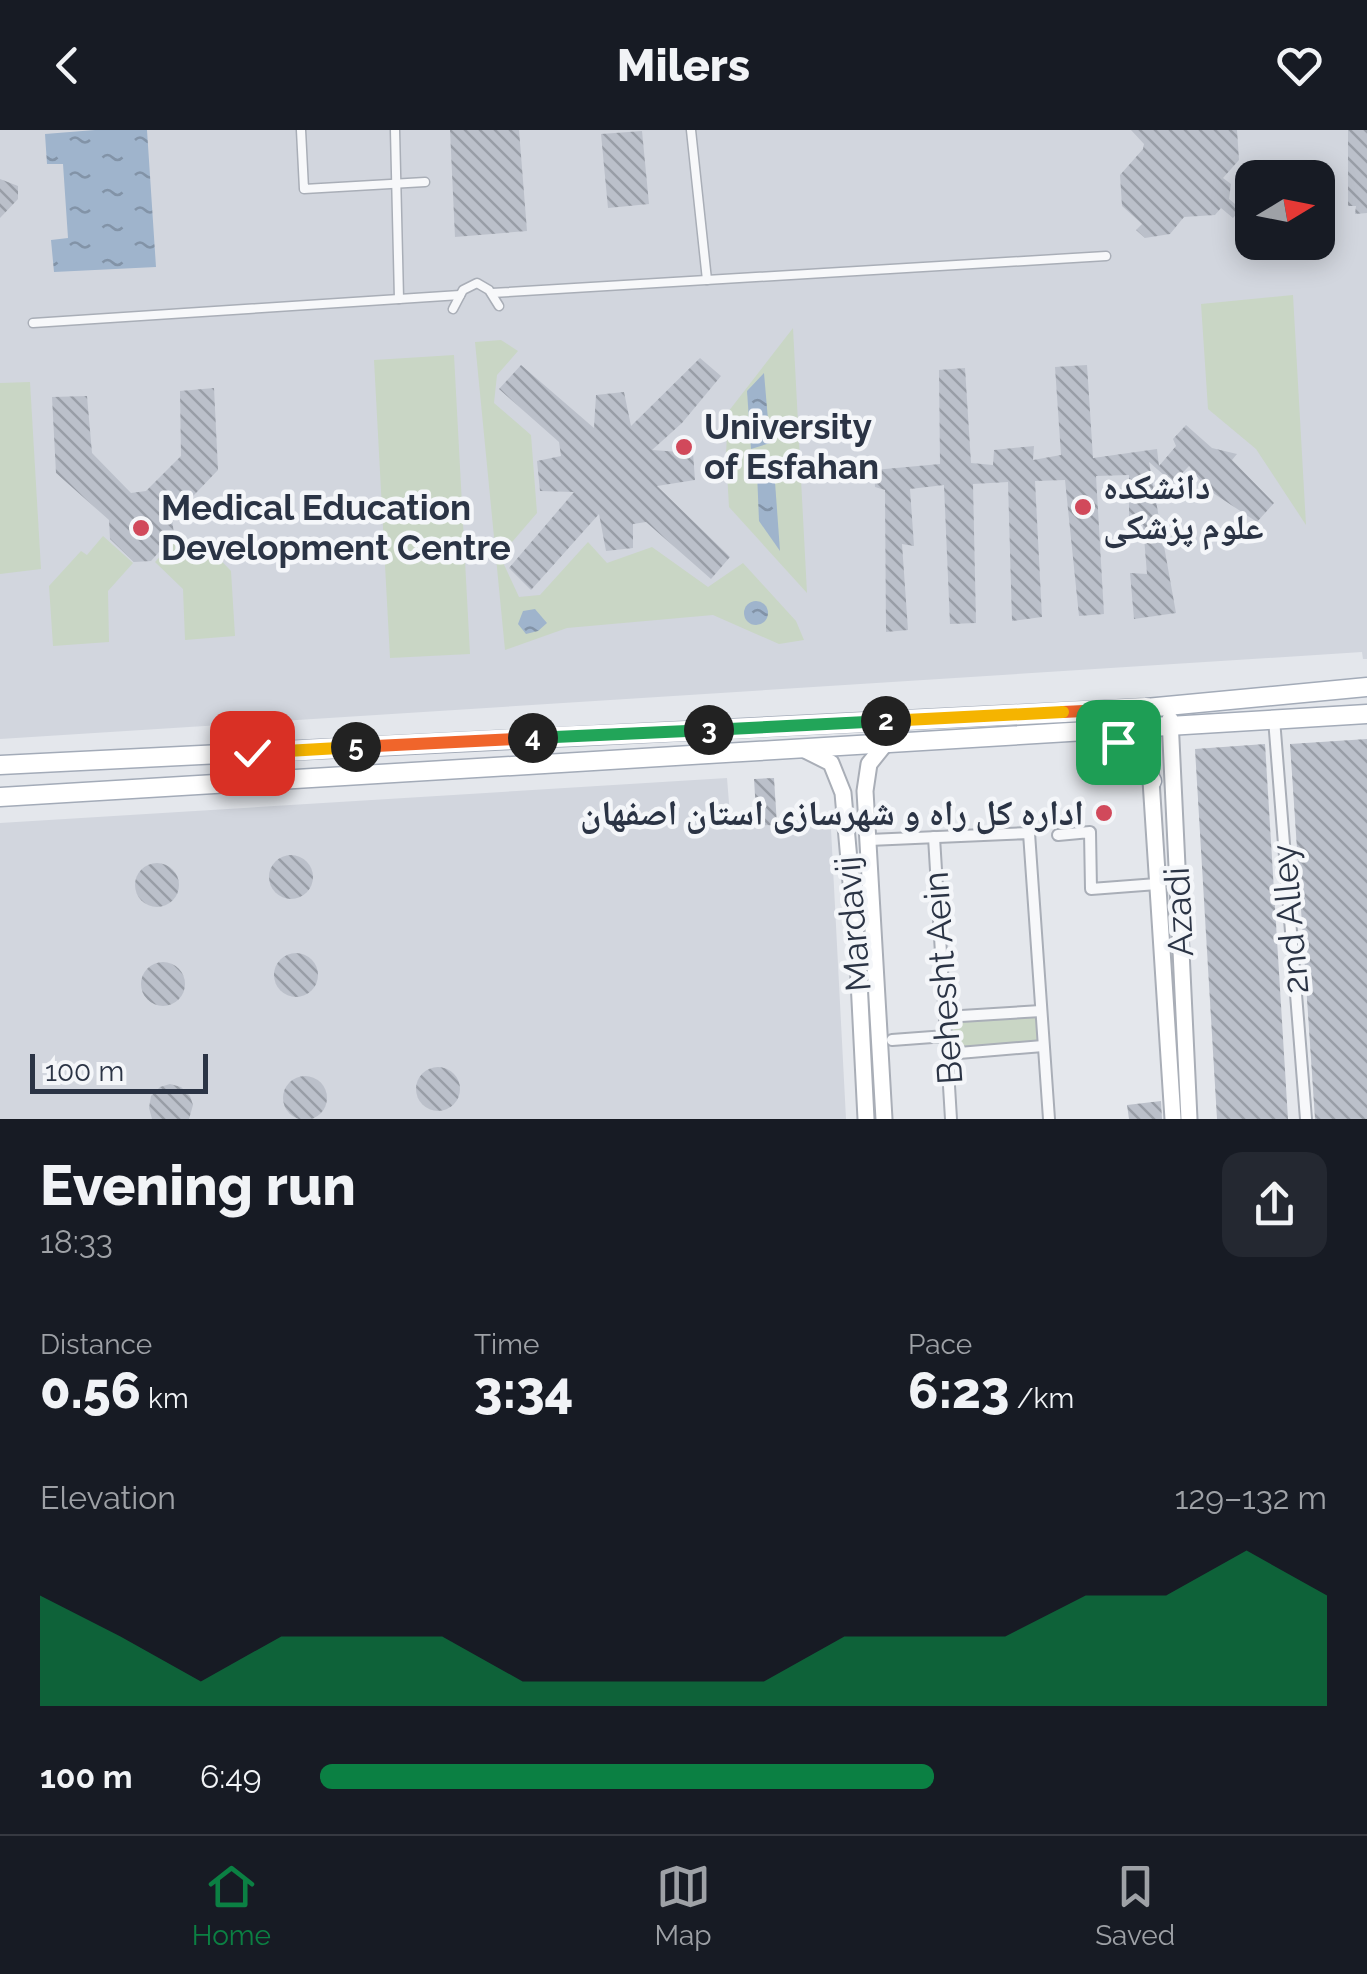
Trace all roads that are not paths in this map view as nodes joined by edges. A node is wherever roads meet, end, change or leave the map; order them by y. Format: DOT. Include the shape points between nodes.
graph roads {
  1 [pos="301,130"];
  2 [pos="395,130"];
  3 [pos="692,130"];
  4 [pos="426,182"];
  5 [pos="396,183"];
  6 [pos="1106,256"];
  7 [pos="707,280"];
  8 [pos="492,293"];
  9 [pos="460,295"];
  10 [pos="399,299"];
  11 [pos="499,306"];
  12 [pos="453,309"];
  13 [pos="33,323"];
  14 [pos="1367,687"];
  15 [pos="1168,706"];
  16 [pos="1146,708"];
  17 [pos="1367,714"];
  18 [pos="1274,720"];
  19 [pos="1170,728"];
  20 [pos="1148,729"];
  21 [pos="1098,732"];
  22 [pos="885,744"];
  23 [pos="803,749"];
  24 [pos="0,766"];
  25 [pos="1152,781"];
  26 [pos="0,797"];
  27 [pos="1058,836"];
  28 [pos="934,837"];
  29 [pos="868,840"];
  30 [pos="1157,884"];
  31 [pos="875,961"];
  32 [pos="858,962"];
  33 [pos="1041,1011"];
  34 [pos="945,1018"];
  35 [pos="946,1036"];
  36 [pos="1168,1038"];
  37 [pos="1186,1038"];
  38 [pos="892,1040"];
  39 [pos="1044,1046"];
  40 [pos="948,1054"];
  41 [pos="866,1119"];
  42 [pos="884,1119"];
  43 [pos="951,1119"];
  44 [pos="1049,1119"];
  45 [pos="1172,1119"];
  46 [pos="1190,1119"];
  47 [pos="1306,1119"];
  1 -- 5 [label="street" via="304,189"];
  2 -- 5 [label="street"];
  3 -- 7 [label="street"];
  4 -- 5 [label="street"];
  5 -- 10 [label="street"];
  6 -- 7 [label="street"];
  7 -- 8 [label="street"];
  8 -- 9 [label="street" via="476,283"];
  8 -- 11 [label="street"];
  9 -- 10 [label="street"];
  9 -- 12 [label="street"];
  10 -- 13 [label="street"];
  14 -- 15 [label="main road"];
  15 -- 16 [label="main road"];
  15 -- 19 [label="main road, Azadi"];
  16 -- 20 [label="main road, Azadi"];
  16 -- 24 [label="main road"];
  17 -- 18 [label="main road"];
  18 -- 19 [label="main road"];
  18 -- 47 [label="street, 2nd Alley"];
  19 -- 20 [label="main road"];
  19 -- 37 [label="main road, Azadi"];
  20 -- 21 [label="main road"];
  20 -- 25 [label="main road, Azadi"];
  21 -- 22 [label="main road"];
  21 -- 25 [label="main road" via="1134,754"];
  22 -- 23 [label="main road"];
  22 -- 29 [label="main road, Mardavij" via="869,764"];
  23 -- 26 [label="main road"];
  23 -- 32 [label="main road, Mardavij" via="831,763 842,793"];
  25 -- 30 [label="main road, Azadi"];
  27 -- 30 [label="street" via="1090,832 1091,889"];
  28 -- 29 [label="street"];
  28 -- 33 [label="street" via="1028,833"];
  28 -- 34 [label="street, Behesht Aein"];
  29 -- 31 [label="main road, Mardavij"];
  30 -- 36 [label="main road, Azadi"];
  31 -- 32 [label="main road"];
  31 -- 42 [label="main road, Mardavij"];
  32 -- 41 [label="main road, Mardavij"];
  33 -- 34 [label="street"];
  33 -- 39 [label="street"];
  34 -- 35 [label="street, Behesht Aein"];
  35 -- 38 [label="street"];
  35 -- 40 [label="street, Behesht Aein"];
  36 -- 37 [label="main road"];
  36 -- 45 [label="main road, Azadi"];
  37 -- 46 [label="main road, Azadi"];
  39 -- 40 [label="street"];
  39 -- 44 [label="street"];
  40 -- 43 [label="street, Behesht Aein"];
}
